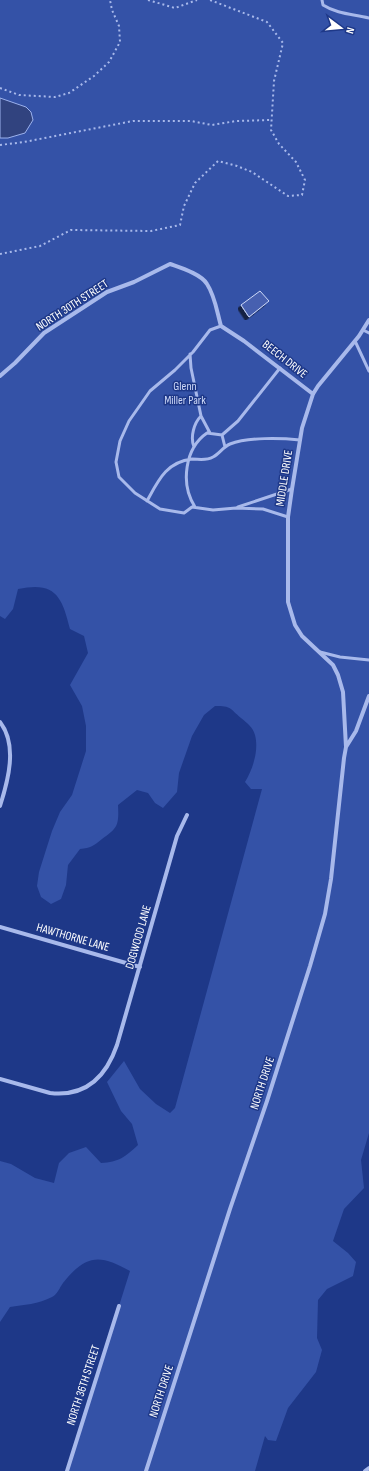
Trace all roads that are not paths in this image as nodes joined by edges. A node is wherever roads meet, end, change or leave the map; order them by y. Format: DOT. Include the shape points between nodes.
graph roads {
  1 [pos="322,0"];
  2 [pos="369,18"];
  3 [pos="369,320"];
  4 [pos="221,326"];
  5 [pos="363,330"];
  6 [pos="369,333"];
  7 [pos="355,341"];
  8 [pos="190,354"];
  9 [pos="280,368"];
  10 [pos="369,371"];
  11 [pos="0,376"];
  12 [pos="313,394"];
  13 [pos="201,416"];
  14 [pos="210,433"];
  15 [pos="222,435"];
  16 [pos="300,440"];
  17 [pos="194,447"];
  18 [pos="225,447"];
  19 [pos="187,460"];
  20 [pos="292,489"];
  21 [pos="147,501"];
  22 [pos="195,508"];
  23 [pos="236,508"];
  24 [pos="288,517"];
  25 [pos="318,651"];
  26 [pos="369,660"];
  27 [pos="369,696"];
  28 [pos="0,722"];
  29 [pos="346,747"];
  30 [pos="0,806"];
  31 [pos="187,815"];
  32 [pos="0,927"];
  33 [pos="140,967"];
  34 [pos="0,1079"];
  35 [pos="119,1306"];
  36 [pos="369,1468"];
  37 [pos="67,1471"];
  38 [pos="146,1471"];
  39 [pos="365,1471"];
  1 -- 2 [label="lane" via="323,5 330,10"];
  3 -- 5 [label="street, MIDDLE DRIVE"];
  4 -- 8 [label="lane" via="210,330"];
  4 -- 9 [label="street, BEECH DRIVE"];
  4 -- 11 [label="street, NORTH 30TH STREET" via="206,282 187,270 170,264 107,292 44,333"];
  5 -- 6 [label="lane"];
  5 -- 7 [label="street, MIDDLE DRIVE"];
  7 -- 10 [label="lane"];
  7 -- 12 [label="street, MIDDLE DRIVE"];
  8 -- 13 [label="lane"];
  8 -- 21 [label="lane" via="150,391 129,421 120,441 116,462 119,477"];
  9 -- 12 [label="street, BEECH DRIVE"];
  9 -- 15 [label="lane" via="238,421"];
  12 -- 16 [label="street, MIDDLE DRIVE"];
  13 -- 14 [label="lane"];
  13 -- 17 [label="lane" via="197,419 192,436"];
  14 -- 15 [label="lane"];
  14 -- 17 [label="lane" via="201,437"];
  15 -- 18 [label="lane"];
  16 -- 18 [label="lane" via="276,438 242,441"];
  16 -- 20 [label="street, MIDDLE DRIVE"];
  17 -- 19 [label="lane"];
  18 -- 19 [label="lane" via="213,457"];
  19 -- 21 [label="lane" via="171,466 156,483"];
  19 -- 22 [label="lane" via="187,484"];
  20 -- 23 [label="lane"];
  20 -- 24 [label="street, MIDDLE DRIVE"];
  21 -- 22 [label="lane" via="160,509 184,513 192,507"];
  22 -- 23 [label="lane"];
  23 -- 24 [label="lane" via="263,509"];
  24 -- 25 [label="street, MIDDLE DRIVE" via="288,602 295,625 302,636"];
  25 -- 26 [label="lane" via="340,657"];
  25 -- 29 [label="street, MIDDLE DRIVE" via="333,665 338,675 343,698"];
  27 -- 29 [label="street, NORTH DRIVE" via="356,731"];
  28 -- 30 [label="street" via="5,728 10,766"];
  29 -- 38 [label="street, NORTH DRIVE" via="325,914"];
  31 -- 33 [label="street, DOGWOOD LANE" via="177,836"];
  32 -- 33 [label="street, HAWTHORNE LANE"];
  33 -- 34 [label="street, DOGWOOD LANE" via="109,1065 93,1082 72,1092 50,1093"];
  35 -- 37 [label="street, NORTH 36TH STREET"];
  36 -- 39 [label="street"];
}
